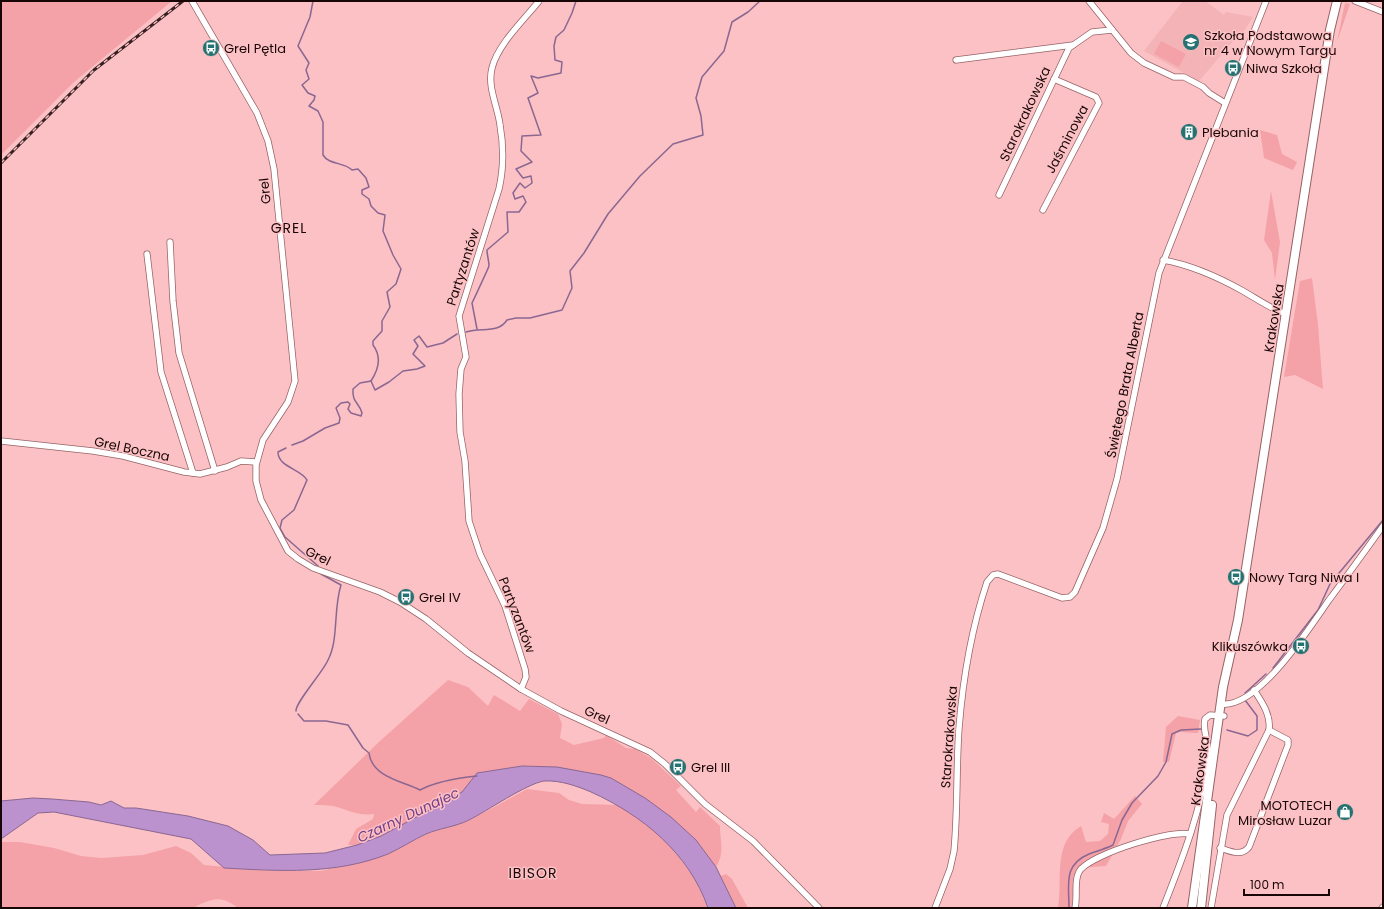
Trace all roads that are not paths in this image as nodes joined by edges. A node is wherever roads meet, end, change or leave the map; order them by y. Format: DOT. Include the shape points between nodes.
graph roads {
  1 [pos="192,1"];
  2 [pos="539,1"];
  3 [pos="1089,1"];
  4 [pos="1266,1"];
  5 [pos="1337,1"];
  6 [pos="1355,1"];
  7 [pos="1383,12"];
  8 [pos="1112,30"];
  9 [pos="1073,45"];
  10 [pos="956,60"];
  11 [pos="1054,79"];
  12 [pos="1225,102"];
  13 [pos="999,194"];
  14 [pos="1043,210"];
  15 [pos="170,242"];
  16 [pos="147,254"];
  17 [pos="1163,260"];
  18 [pos="1286,314"];
  19 [pos="1,441"];
  20 [pos="256,462"];
  21 [pos="215,471"];
  22 [pos="193,473"];
  23 [pos="1383,526"];
  24 [pos="998,574"];
  25 [pos="521,689"];
  26 [pos="1254,690"];
  27 [pos="1223,704"];
  28 [pos="1222,716"];
  29 [pos="1269,730"];
  30 [pos="1190,834"];
  31 [pos="1220,848"];
  32 [pos="819,908"];
  33 [pos="935,908"];
  34 [pos="1075,908"];
  35 [pos="1163,908"];
  36 [pos="1192,908"];
  37 [pos="1201,908"];
  38 [pos="1211,908"];
  1 -- 20 [label="street, Grel" via="257,113 268,141 274,168 295,381 288,402 263,440"];
  2 -- 25 [label="street, Partyzantów" via="499,52 492,68 491,87 500,126 504,168 459,316 466,357 461,369 459,394 469,521 480,554 504,606 525,669 526,678"];
  3 -- 8 [label="street"];
  4 -- 12 [label="street, Świętego Brata Alberta"];
  5 -- 18 [label="main road, Krakowska" via="1330,30"];
  6 -- 7 [label="street"];
  8 -- 9 [label="street, Starokrakowska" via="1092,32"];
  8 -- 12 [label="street" via="1131,53 1144,63 1174,77 1184,77"];
  9 -- 10 [label="street, Starokrakowska"];
  9 -- 11 [label="street, Starokrakowska" via="1068,48"];
  11 -- 13 [label="street, Starokrakowska"];
  11 -- 14 [label="street, Jaśminowa" via="1096,97 1099,103"];
  12 -- 17 [label="street, Świętego Brata Alberta"];
  15 -- 21 [label="street" via="179,353"];
  16 -- 22 [label="street" via="161,372"];
  17 -- 18 [label="street" via="1182,263 1212,275"];
  17 -- 24 [label="street, Świętego Brata Alberta" via="1154,290 1117,479 1103,528 1080,582 1070,597 1062,598"];
  18 -- 27 [label="main road, Krakowska"];
  19 -- 22 [label="street, Grel Boczna" via="99,452"];
  20 -- 21 [label="street, Grel Boczna" via="241,462"];
  20 -- 25 [label="street, Grel" via="256,481 261,500 283,543 293,555 313,568 380,592 405,605"];
  21 -- 22 [label="street, Grel Boczna"];
  23 -- 26 [label="street" via="1301,642"];
  24 -- 33 [label="street, Starokrakowska" via="993,575 987,582 968,651 959,728 954,851"];
  25 -- 32 [label="street, Grel" via="561,711 635,744 654,756 675,773 705,804 753,841"];
  26 -- 27 [label="street" via="1236,702"];
  26 -- 29 [label="street" via="1268,716"];
  27 -- 28 [label="main road, Krakowska"];
  28 -- 30 [label="street" via="1210,715 1204,721 1208,752"];
  28 -- 36 [label="main road, Krakowska"];
  28 -- 37 [label="main road, Krakowska"];
  29 -- 31 [label="street" via="1227,815"];
  29 -- 31 [label="street" via="1288,740 1288,745 1249,847 1241,853"];
  30 -- 34 [label="street" via="1183,832 1145,839 1090,863 1080,870"];
  30 -- 35 [label="street"];
  31 -- 38 [label="street"];
}
